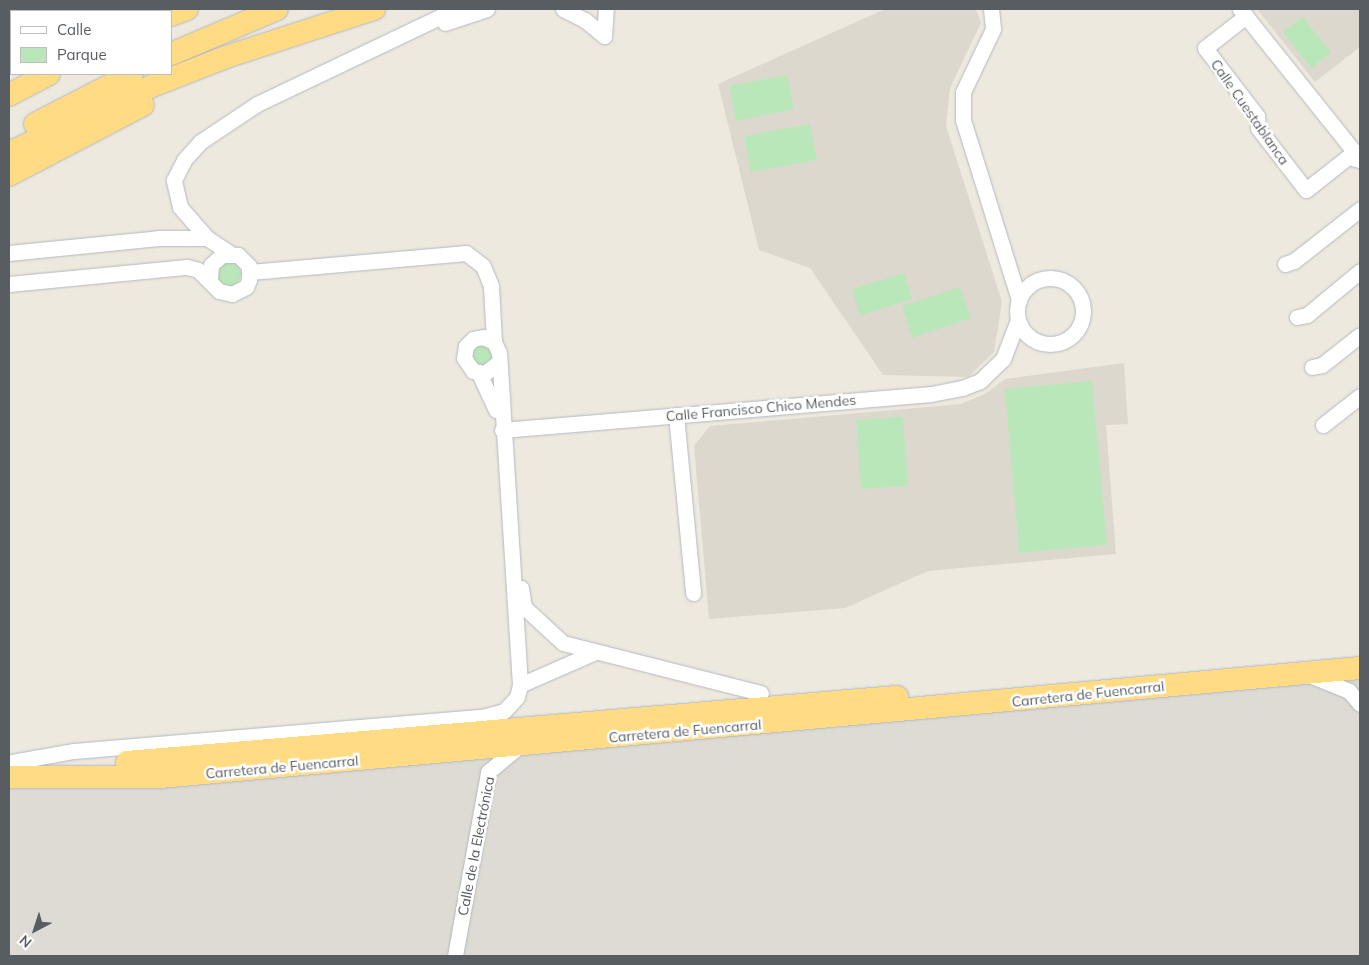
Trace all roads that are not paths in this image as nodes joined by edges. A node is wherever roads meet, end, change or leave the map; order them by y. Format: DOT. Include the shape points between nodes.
graph roads {
  1 [pos="13,9"];
  2 [pos="187,9"];
  3 [pos="277,9"];
  4 [pos="374,9"];
  5 [pos="456,9"];
  6 [pos="487,9"];
  7 [pos="564,9"];
  8 [pos="606,9"];
  9 [pos="991,9"];
  10 [pos="9,10"];
  11 [pos="1243,12"];
  12 [pos="172,15"];
  13 [pos="313,29"];
  14 [pos="389,41"];
  15 [pos="172,54"];
  16 [pos="47,75"];
  17 [pos="130,75"];
  18 [pos="9,95"];
  19 [pos="9,140"];
  20 [pos="9,153"];
  21 [pos="1360,160"];
  22 [pos="9,175"];
  23 [pos="1360,209"];
  24 [pos="207,238"];
  25 [pos="9,253"];
  26 [pos="230,253"];
  27 [pos="1005,260"];
  28 [pos="1285,264"];
  29 [pos="1360,271"];
  30 [pos="250,272"];
  31 [pos="1041,279"];
  32 [pos="210,280"];
  33 [pos="9,284"];
  34 [pos="491,286"];
  35 [pos="1019,300"];
  36 [pos="1297,317"];
  37 [pos="1018,320"];
  38 [pos="1360,335"];
  39 [pos="479,337"];
  40 [pos="1037,341"];
  41 [pos="494,342"];
  42 [pos="1007,354"];
  43 [pos="498,362"];
  44 [pos="1312,367"];
  45 [pos="479,373"];
  46 [pos="1360,396"];
  47 [pos="676,415"];
  48 [pos="1323,425"];
  49 [pos="502,430"];
  50 [pos="512,546"];
  51 [pos="693,593"];
  52 [pos="593,653"];
  53 [pos="1360,656"];
  54 [pos="1360,668"];
  55 [pos="1288,673"];
  56 [pos="520,685"];
  57 [pos="761,693"];
  58 [pos="1360,704"];
  59 [pos="672,716"];
  60 [pos="518,747"];
  61 [pos="10,767"];
  62 [pos="455,956"];
  1 -- 10 [label="street"];
  2 -- 12 [label="highway"];
  3 -- 15 [label="highway"];
  4 -- 13 [label="highway"];
  5 -- 14 [label="street"];
  6 -- 14 [label="street"];
  7 -- 8 [label="street" via="585,20 604,36"];
  9 -- 27 [label="street" via="993,29 963,92 963,120"];
  11 -- 21 [label="street, Calle Cuestablanca"];
  11 -- 21 [label="street, Calle Cuestablanca" via="1205,48 1257,116 1258,128 1306,190 1348,157"];
  13 -- 20 [label="highway" via="152,86"];
  13 -- 22 [label="highway" via="160,97"];
  14 -- 24 [label="street" via="257,104 200,142 184,160 174,180 180,207"];
  16 -- 18 [label="highway"];
  17 -- 19 [label="highway"];
  23 -- 28 [label="street" via="1294,261"];
  24 -- 25 [label="street" via="158,238"];
  24 -- 26 [label="street"];
  26 -- 30 [label="street" via="245,259"];
  26 -- 32 [label="street" via="216,258 211,265"];
  27 -- 31 [label="street" via="1024,275"];
  27 -- 35 [label="street"];
  29 -- 36 [label="street" via="1307,315"];
  30 -- 32 [label="street" via="246,287 232,294 219,291"];
  30 -- 34 [label="street" via="466,253 484,266"];
  31 -- 35 [label="street" via="1024,291"];
  31 -- 40 [label="street" via="1062,280 1072,286 1082,300 1084,317 1072,336 1062,342"];
  32 -- 33 [label="street" via="198,270 187,267"];
  34 -- 39 [label="street"];
  34 -- 41 [label="street"];
  35 -- 37 [label="street"];
  37 -- 40 [label="street" via="1023,330"];
  37 -- 42 [label="street, Calle Francisco Chico Mendes"];
  38 -- 44 [label="street" via="1322,365"];
  39 -- 41 [label="street"];
  39 -- 45 [label="street" via="468,343 464,358 469,368"];
  40 -- 42 [label="street, Calle Francisco Chico Mendes"];
  41 -- 43 [label="street" via="499,353"];
  42 -- 47 [label="street, Calle Francisco Chico Mendes" via="980,381 931,394"];
  43 -- 45 [label="street" via="489,371"];
  43 -- 49 [label="street"];
  45 -- 49 [label="street"];
  46 -- 48 [label="street"];
  47 -- 49 [label="street, Calle Francisco Chico Mendes"];
  47 -- 51 [label="street"];
  49 -- 50 [label="street"];
  50 -- 52 [label="street" via="524,607 563,643"];
  50 -- 56 [label="street"];
  52 -- 56 [label="street"];
  52 -- 57 [label="street"];
  53 -- 59 [label="highway, Carretera de Fuencarral"];
  54 -- 55 [label="highway, Carretera de Fuencarral"];
  55 -- 58 [label="street" via="1323,679 1349,691"];
  55 -- 60 [label="highway, Carretera de Fuencarral" via="1139,690"];
  56 -- 61 [label="street" via="518,697 504,711 482,717 74,751"];
  57 -- 59 [label="highway"];
  59 -- 61 [label="highway, Carretera de Fuencarral" via="151,762"];
  60 -- 61 [label="highway, Carretera de Fuencarral" via="160,777"];
  60 -- 62 [label="street, Calle de la Electrónica" via="488,772"];
}
